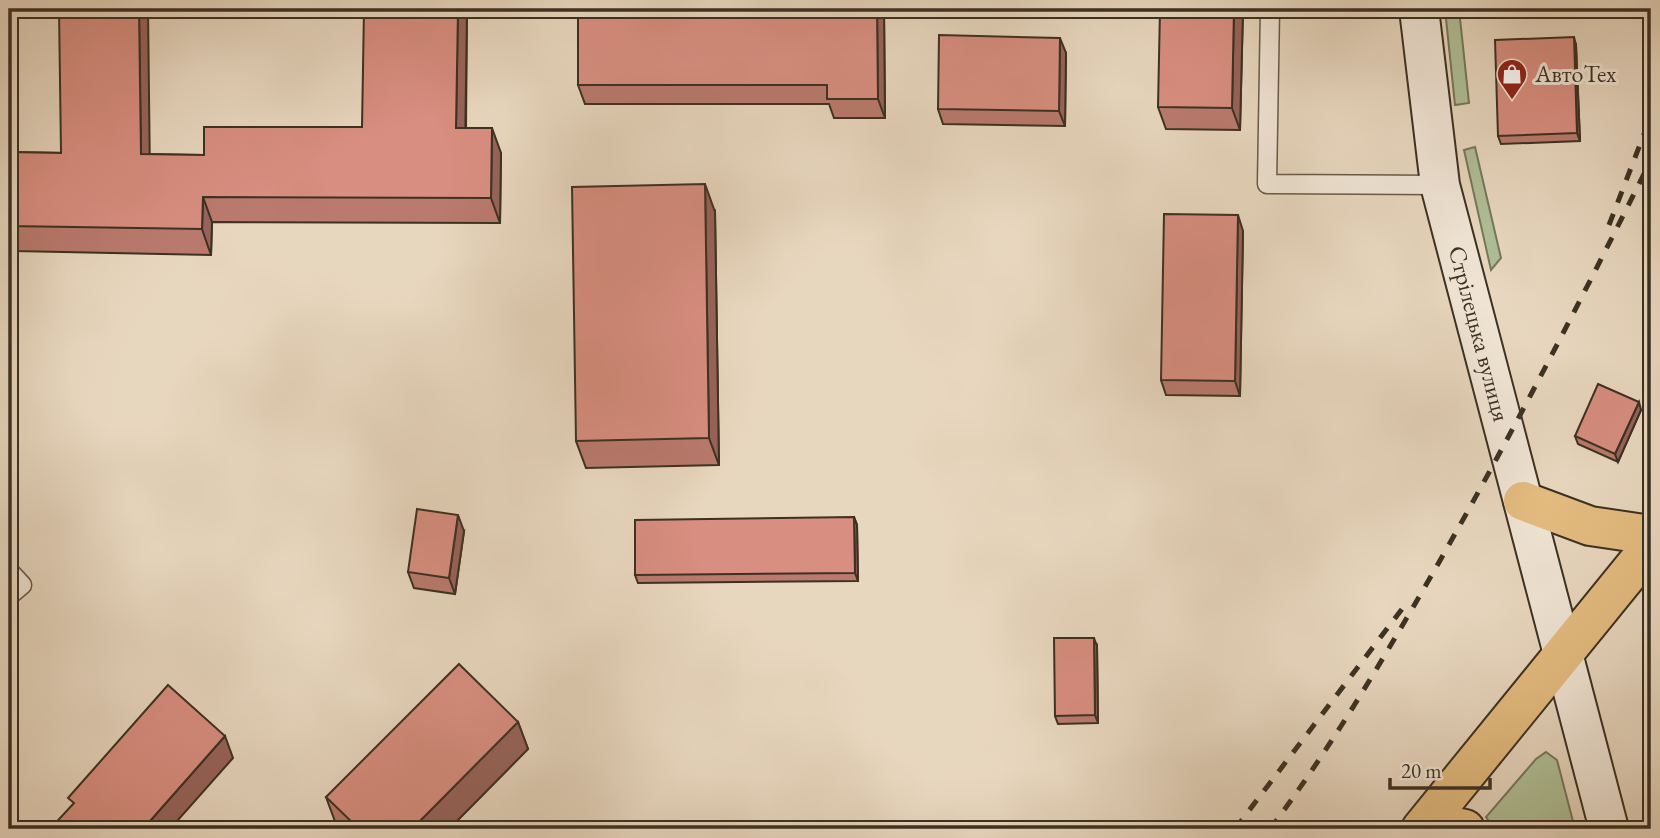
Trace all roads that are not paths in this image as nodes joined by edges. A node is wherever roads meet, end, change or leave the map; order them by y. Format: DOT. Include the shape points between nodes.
graph roads {
  1 [pos="1270,9"];
  2 [pos="1419,9"];
  3 [pos="1440,185"];
  4 [pos="1523,501"];
  5 [pos="1651,535"];
  6 [pos="1651,546"];
  7 [pos="9,570"];
  8 [pos="9,596"];
  9 [pos="1564,655"];
  10 [pos="1425,825"];
  11 [pos="1465,829"];
  12 [pos="1609,829"];
  1 -- 3 [label="lane" via="1267,184"];
  2 -- 3 [label="street, Стрілецька вулиця"];
  3 -- 4 [label="street, Стрілецька вулиця"];
  4 -- 5 [label="main road" via="1590,526"];
  4 -- 9 [label="street, Стрілецька вулиця"];
  6 -- 9 [label="main road"];
  7 -- 8 [label="lane" via="22,584"];
  9 -- 10 [label="main road"];
  9 -- 12 [label="street, Стрілецька вулиця"];
  10 -- 11 [label="main road"];
}
